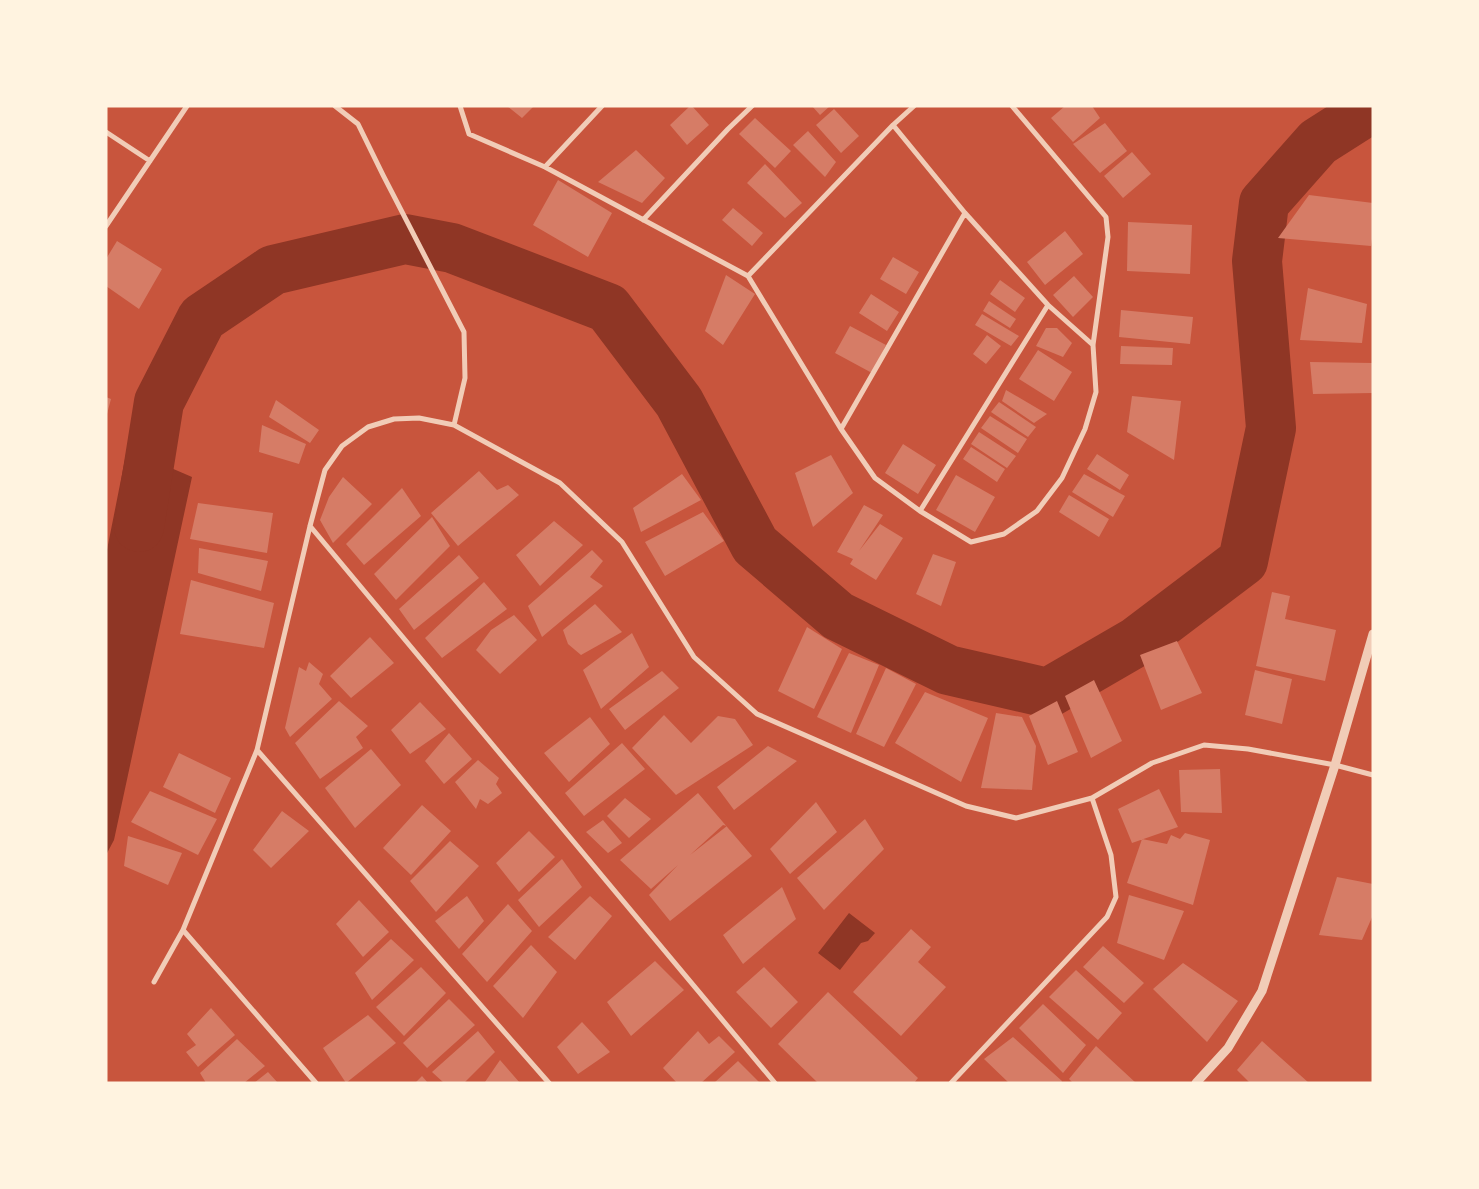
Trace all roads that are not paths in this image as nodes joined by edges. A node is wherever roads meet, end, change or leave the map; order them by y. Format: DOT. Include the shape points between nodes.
graph roads {
  1 [pos="187,106"];
  2 [pos="335,106"];
  3 [pos="460,106"];
  4 [pos="602,106"];
  5 [pos="752,106"];
  6 [pos="914,106"];
  7 [pos="1012,106"];
  8 [pos="893,125"];
  9 [pos="106,132"];
  10 [pos="150,161"];
  11 [pos="545,167"];
  12 [pos="965,213"];
  13 [pos="643,220"];
  14 [pos="106,226"];
  15 [pos="748,276"];
  16 [pos="1048,305"];
  17 [pos="1093,345"];
  18 [pos="454,424"];
  19 [pos="841,429"];
  20 [pos="920,511"];
  21 [pos="310,526"];
  22 [pos="1373,634"];
  23 [pos="257,750"];
  24 [pos="1335,765"];
  25 [pos="1373,775"];
  26 [pos="1092,798"];
  27 [pos="183,930"];
  28 [pos="154,982"];
  29 [pos="316,1083"];
  30 [pos="550,1083"];
  31 [pos="775,1083"];
  32 [pos="951,1083"];
  33 [pos="1196,1083"];
  1 -- 10 [label="street"];
  2 -- 18 [label="street" via="358,124 464,332 465,378"];
  3 -- 11 [label="street" via="469,134"];
  4 -- 11 [label="street"];
  5 -- 13 [label="street"];
  6 -- 8 [label="street"];
  7 -- 17 [label="street" via="1106,217 1108,237"];
  8 -- 12 [label="street"];
  8 -- 15 [label="street"];
  9 -- 10 [label="street"];
  10 -- 14 [label="street"];
  11 -- 13 [label="street"];
  12 -- 16 [label="street"];
  12 -- 19 [label="street"];
  13 -- 15 [label="street"];
  15 -- 19 [label="street"];
  16 -- 17 [label="street"];
  16 -- 20 [label="street"];
  17 -- 20 [label="street" via="1096,392 1085,428 1062,478 1037,511 1004,534 971,542"];
  18 -- 21 [label="street" via="420,418 394,419 368,427 342,446 325,470"];
  18 -- 26 [label="street" via="560,482 622,542 694,657 757,714 966,806 1016,818"];
  19 -- 20 [label="street" via="875,478"];
  21 -- 23 [label="street"];
  21 -- 31 [label="street"];
  22 -- 24 [label="street"];
  23 -- 27 [label="street"];
  23 -- 30 [label="street"];
  24 -- 25 [label="street"];
  24 -- 26 [label="street" via="1248,749 1204,745 1152,762"];
  24 -- 33 [label="street" via="1262,991 1228,1048"];
  26 -- 32 [label="street" via="1111,855 1116,897 1107,917"];
  27 -- 28 [label="street"];
  27 -- 29 [label="street"];
}
